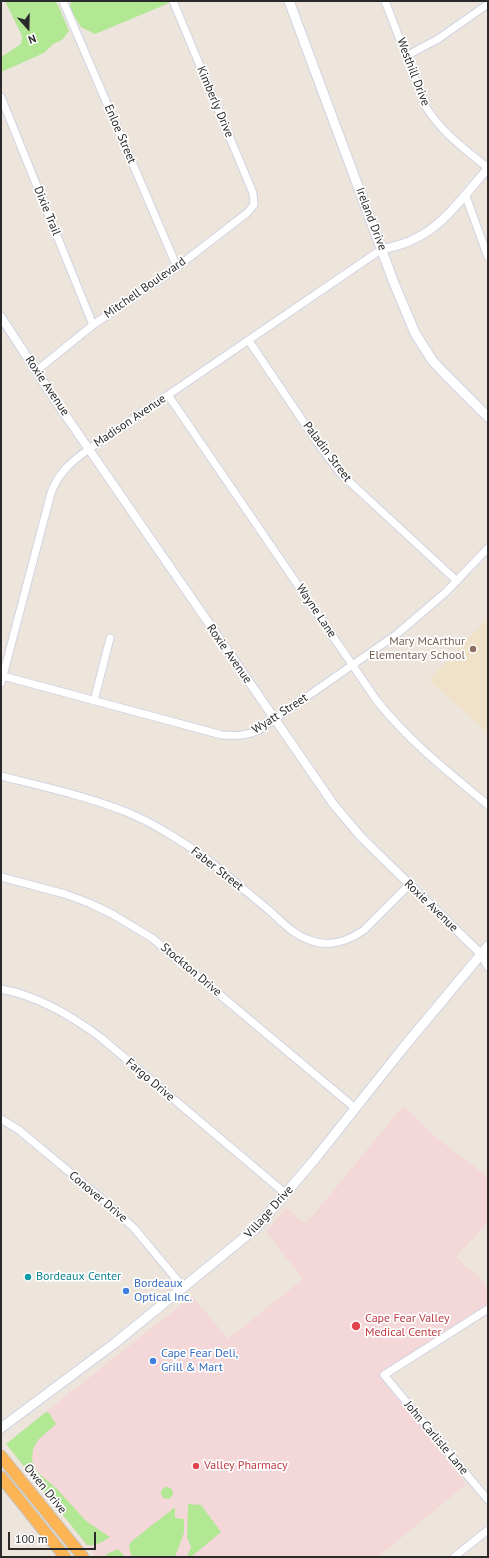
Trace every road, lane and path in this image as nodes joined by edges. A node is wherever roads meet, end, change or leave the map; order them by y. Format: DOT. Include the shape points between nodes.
graph roads {
  1 [pos="63,1"];
  2 [pos="173,1"];
  3 [pos="289,1"];
  4 [pos="386,1"];
  5 [pos="488,4"];
  6 [pos="406,56"];
  7 [pos="1,98"];
  8 [pos="488,168"];
  9 [pos="465,194"];
  10 [pos="254,204"];
  11 [pos="382,249"];
  12 [pos="488,257"];
  13 [pos="177,267"];
  14 [pos="1,317"];
  15 [pos="93,325"];
  16 [pos="249,341"];
  17 [pos="36,371"];
  18 [pos="168,395"];
  19 [pos="488,417"];
  20 [pos="89,448"];
  21 [pos="488,548"];
  22 [pos="457,581"];
  23 [pos="110,638"];
  24 [pos="353,665"];
  25 [pos="2,680"];
  26 [pos="94,701"];
  27 [pos="274,720"];
  28 [pos="1,776"];
  29 [pos="488,805"];
  30 [pos="1,877"];
  31 [pos="408,885"];
  32 [pos="488,946"];
  33 [pos="481,954"];
  34 [pos="488,966"];
  35 [pos="1,989"];
  36 [pos="355,1108"];
  37 [pos="1,1119"];
  38 [pos="286,1194"];
  39 [pos="183,1287"];
  40 [pos="488,1308"];
  41 [pos="1,1428"];
  42 [pos="1,1456"];
  43 [pos="1,1477"];
  44 [pos="488,1500"];
  45 [pos="488,1530"];
  46 [pos="65,1557"];
  47 [pos="83,1557"];
  48 [pos="454,1557"];
  1 -- 13 [label="street, Enloe Street"];
  2 -- 10 [label="street, Kimberly Drive" via="253,193"];
  3 -- 11 [label="main road, Ireland Drive"];
  4 -- 6 [label="street, Westhill Drive"];
  5 -- 6 [label="street" via="438,39"];
  6 -- 8 [label="street, Westhill Drive" via="420,94 433,119 448,136"];
  7 -- 15 [label="street, Dixie Trail"];
  8 -- 9 [label="street"];
  9 -- 11 [label="street" via="447,216 429,232 407,244"];
  9 -- 12 [label="street"];
  10 -- 13 [label="street, Mitchell Boulevard" via="247,213"];
  11 -- 16 [label="street, Madison Avenue"];
  11 -- 19 [label="main road, Ireland Drive" via="405,311 423,347 444,373"];
  13 -- 15 [label="street, Mitchell Boulevard"];
  14 -- 17 [label="street, Roxie Avenue"];
  15 -- 17 [label="street, Mitchell Boulevard"];
  16 -- 18 [label="street, Madison Avenue"];
  16 -- 22 [label="street, Paladin Street" via="340,473"];
  17 -- 20 [label="street, Roxie Avenue"];
  18 -- 20 [label="street, Madison Avenue"];
  18 -- 24 [label="street, Wayne Lane"];
  20 -- 25 [label="street, Madison Avenue" via="59,476 53,488"];
  20 -- 27 [label="street, Roxie Avenue"];
  21 -- 22 [label="street, Wyatt Street"];
  22 -- 24 [label="street, Wyatt Street" via="423,613"];
  23 -- 26 [label="street"];
  24 -- 27 [label="street, Wyatt Street"];
  24 -- 29 [label="street, Wayne Lane" via="377,701 408,737"];
  25 -- 26 [label="street, Wyatt Street"];
  26 -- 27 [label="street, Wyatt Street" via="222,735 247,735"];
  27 -- 31 [label="street, Roxie Avenue" via="344,819"];
  28 -- 31 [label="street, Faber Street" via="107,805 142,819 202,856 299,936 317,942 335,943 358,935"];
  30 -- 36 [label="street, Stockton Drive" via="66,894 89,903 152,938"];
  31 -- 33 [label="street, Roxie Avenue"];
  32 -- 33 [label="main road, Village Drive"];
  33 -- 34 [label="street, Roxie Avenue"];
  33 -- 36 [label="main road, Village Drive"];
  35 -- 38 [label="street, Fargo Drive" via="37,1000 82,1023"];
  36 -- 38 [label="main road, Village Drive"];
  37 -- 39 [label="street, Conover Drive" via="19,1130 118,1213 151,1247"];
  38 -- 39 [label="main road, Village Drive" via="256,1228"];
  39 -- 41 [label="main road, Village Drive" via="115,1343"];
  40 -- 44 [label="street, John Carlisle Lane" via="384,1375"];
  42 -- 47 [label="highway, Owen Drive"];
  43 -- 46 [label="highway"];
  45 -- 48 [label="street"];
}
